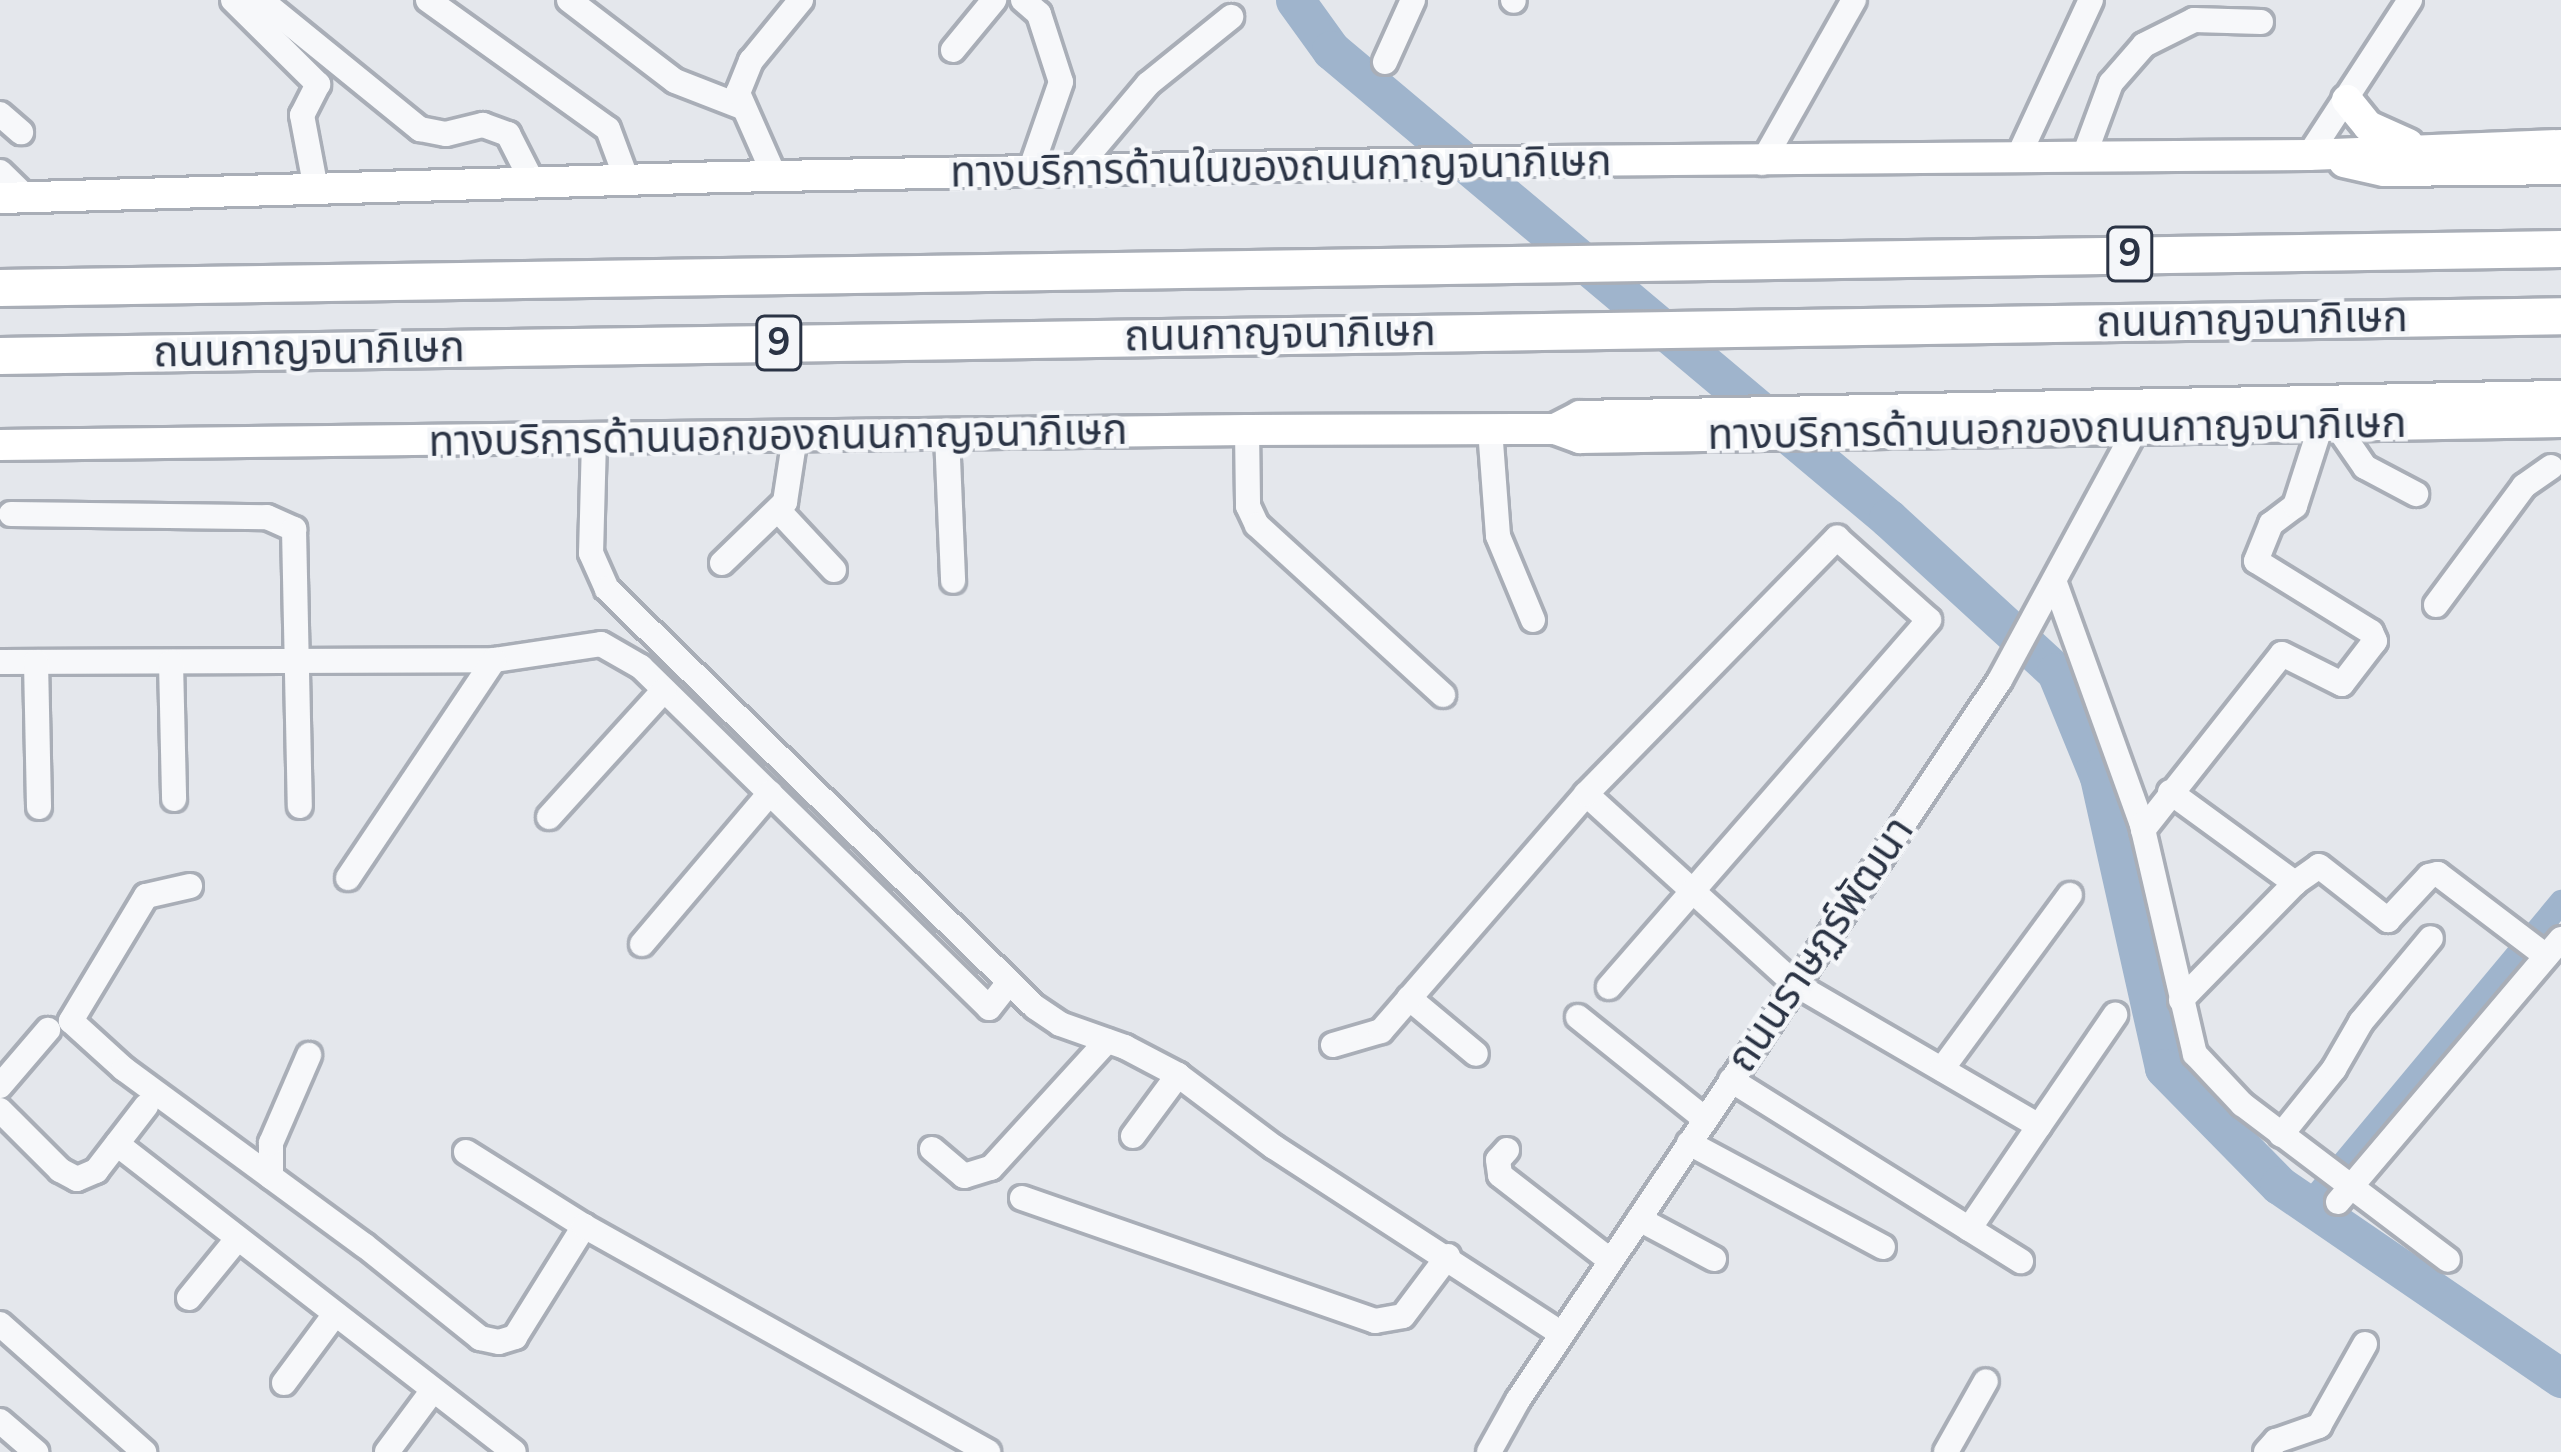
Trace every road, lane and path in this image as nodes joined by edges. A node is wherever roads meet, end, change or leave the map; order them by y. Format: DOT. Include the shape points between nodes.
graph roads {
  1 [pos="233,0"];
  2 [pos="261,0"];
  3 [pos="428,0"];
  4 [pos="569,0"];
  5 [pos="802,0"];
  6 [pos="994,0"];
  7 [pos="1023,0"];
  8 [pos="1413,0"];
  9 [pos="1854,0"];
  10 [pos="2091,0"];
  11 [pos="2410,0"];
  12 [pos="1231,17"];
  13 [pos="2261,22"];
  14 [pos="953,50"];
  15 [pos="1384,62"];
  16 [pos="2347,100"];
  17 [pos="742,107"];
  18 [pos="0,114"];
  19 [pos="22,132"];
  20 [pos="2561,145"];
  21 [pos="2417,148"];
  22 [pos="2309,155"];
  23 [pos="2084,156"];
  24 [pos="2018,157"];
  25 [pos="1762,163"];
  26 [pos="2561,169"];
  27 [pos="0,172"];
  28 [pos="1074,172"];
  29 [pos="1030,174"];
  30 [pos="775,177"];
  31 [pos="627,180"];
  32 [pos="533,183"];
  33 [pos="316,189"];
  34 [pos="13,198"];
  35 [pos="2561,249"];
  36 [pos="0,288"];
  37 [pos="2561,316"];
  38 [pos="0,356"];
  39 [pos="2558,414"];
  40 [pos="1903,420"];
  41 [pos="2329,425"];
  42 [pos="2136,428"];
  43 [pos="1490,429"];
  44 [pos="1247,430"];
  45 [pos="947,435"];
  46 [pos="795,437"];
  47 [pos="594,440"];
  48 [pos="0,445"];
  49 [pos="2556,472"];
  50 [pos="2416,494"];
  51 [pos="778,510"];
  52 [pos="11,514"];
  53 [pos="722,563"];
  54 [pos="834,570"];
  55 [pos="952,581"];
  56 [pos="2055,583"];
  57 [pos="2436,605"];
  58 [pos="1533,620"];
  59 [pos="494,660"];
  60 [pos="0,662"];
  61 [pos="36,662"];
  62 [pos="171,662"];
  63 [pos="298,664"];
  64 [pos="664,690"];
  65 [pos="1443,695"];
  66 [pos="2170,792"];
  67 [pos="770,793"];
  68 [pos="1586,794"];
  69 [pos="174,800"];
  70 [pos="300,806"];
  71 [pos="39,807"];
  72 [pos="549,817"];
  73 [pos="2143,827"];
  74 [pos="347,878"];
  75 [pos="2295,883"];
  76 [pos="190,886"];
  77 [pos="1691,890"];
  78 [pos="2070,895"];
  79 [pos="2432,938"];
  80 [pos="641,944"];
  81 [pos="2550,949"];
  82 [pos="1009,982"];
  83 [pos="1795,984"];
  84 [pos="1609,987"];
  85 [pos="1409,998"];
  86 [pos="2181,1000"];
  87 [pos="2115,1015"];
  88 [pos="1578,1017"];
  89 [pos="48,1030"];
  90 [pos="1107,1042"];
  91 [pos="1333,1045"];
  92 [pos="1476,1054"];
  93 [pos="309,1055"];
  94 [pos="1942,1069"];
  95 [pos="1178,1075"];
  96 [pos="1731,1080"];
  97 [pos="0,1086"];
  98 [pos="146,1106"];
  99 [pos="0,1110"];
  100 [pos="1706,1119"];
  101 [pos="2039,1126"];
  102 [pos="2281,1135"];
  103 [pos="1133,1136"];
  104 [pos="1689,1143"];
  105 [pos="117,1144"];
  106 [pos="932,1149"];
  107 [pos="1507,1150"];
  108 [pos="466,1152"];
  109 [pos="271,1177"];
  110 [pos="2345,1193"];
  111 [pos="1022,1198"];
  112 [pos="1639,1219"];
  113 [pos="584,1226"];
  114 [pos="1969,1229"];
  115 [pos="238,1238"];
  116 [pos="1883,1247"];
  117 [pos="1448,1256"];
  118 [pos="1714,1259"];
  119 [pos="2448,1260"];
  120 [pos="2020,1261"];
  121 [pos="1611,1262"];
  122 [pos="188,1298"];
  123 [pos="335,1314"];
  124 [pos="0,1324"];
  125 [pos="1562,1334"];
  126 [pos="2365,1344"];
  127 [pos="1986,1382"];
  128 [pos="284,1383"];
  129 [pos="434,1390"];
  130 [pos="0,1421"];
  131 [pos="36,1452"];
  132 [pos="144,1452"];
  133 [pos="387,1452"];
  134 [pos="514,1452"];
  135 [pos="988,1452"];
  136 [pos="1489,1452"];
  137 [pos="1946,1452"];
  138 [pos="2266,1452"];
  1 -- 33 [label="street" via="318,84 302,115"];
  2 -- 32 [label="street" via="420,129 446,134 482,125 508,134"];
  3 -- 31 [label="street" via="608,129"];
  4 -- 17 [label="street" via="676,81"];
  5 -- 17 [label="street" via="742,76"];
  6 -- 14 [label="street"];
  7 -- 29 [label="street" via="1039,14 1061,82"];
  8 -- 15 [label="street"];
  9 -- 25 [label="street"];
  10 -- 24 [label="street"];
  11 -- 16 [label="street"];
  12 -- 28 [label="street" via="1148,84"];
  13 -- 23 [label="street" via="2194,20 2144,45 2111,83"];
  16 -- 21 [label="main road" via="2368,126"];
  16 -- 22 [label="street"];
  17 -- 30 [label="street"];
  18 -- 19 [label="street"];
  20 -- 21 [label="main road, ทางบริการด้านในของถนนกาญจนาภิเษก"];
  21 -- 22 [label="main road, ทางบริการด้านในของถนนกาญจนาภิเษก"];
  22 -- 23 [label="main road, ทางบริการด้านในของถนนกาญจนาภิเษก"];
  22 -- 26 [label="main road" via="2384,171"];
  23 -- 24 [label="main road, ทางบริการด้านในของถนนกาญจนาภิเษก"];
  24 -- 25 [label="main road, ทางบริการด้านในของถนนกาญจนาภิเษก"];
  25 -- 28 [label="main road, ทางบริการด้านในของถนนกาญจนาภิเษก"];
  27 -- 34 [label="street"];
  28 -- 29 [label="main road, ทางบริการด้านในของถนนกาญจนาภิเษก"];
  29 -- 30 [label="main road, ทางบริการด้านในของถนนกาญจนาภิเษก"];
  30 -- 31 [label="main road, ทางบริการด้านในของถนนกาญจนาภิเษก"];
  31 -- 32 [label="main road, ทางบริการด้านในของถนนกาญจนาภิเษก"];
  32 -- 33 [label="main road, ทางบริการด้านในของถนนกาญจนาภิเษก"];
  33 -- 34 [label="main road, ทางบริการด้านในของถนนกาญจนาภิเษก"];
  35 -- 36 [label="highway, ถนนกาญจนาภิเษก / 9"];
  37 -- 38 [label="highway, ถนนกาญจนาภิเษก / 9"];
  39 -- 40 [label="main road"];
  39 -- 41 [label="main road, ทางบริการด้านนอกของถนนกาญจนาภิเษก"];
  39 -- 49 [label="street"];
  40 -- 42 [label="main road, ทางบริการด้านนอกของถนนกาญจนาภิเษก"];
  40 -- 43 [label="main road, ทางบริการด้านนอกของถนนกาญจนาภิเษก" via="1660,425 1580,416 1556,429"];
  41 -- 42 [label="main road, ทางบริการด้านนอกของถนนกาญจนาภิเษก"];
  41 -- 50 [label="street" via="2365,467"];
  41 -- 66 [label="street" via="2295,506 2271,524 2256,561 2375,641 2342,684 2282,654"];
  42 -- 56 [label="street, ถนนราษฏร์พัฒนา"];
  43 -- 44 [label="main road, ทางบริการด้านนอกของถนนกาญจนาภิเษก"];
  43 -- 58 [label="street" via="1498,536"];
  44 -- 45 [label="main road, ทางบริการด้านนอกของถนนกาญจนาภิเษก"];
  44 -- 65 [label="street" via="1248,506 1257,524"];
  45 -- 46 [label="main road, ทางบริการด้านนอกของถนนกาญจนาภิเษก"];
  45 -- 55 [label="street"];
  46 -- 47 [label="main road, ทางบริการด้านนอกของถนนกาญจนาภิเษก"];
  46 -- 51 [label="street" via="791,482"];
  47 -- 48 [label="main road, ทางบริการด้านนอกของถนนกาญจนาภิเษก"];
  47 -- 82 [label="street" via="591,553 607,589"];
  49 -- 57 [label="street" via="2524,485"];
  51 -- 53 [label="street"];
  51 -- 54 [label="street"];
  52 -- 63 [label="street" via="285,521 297,543"];
  56 -- 73 [label="street"];
  56 -- 83 [label="street, ถนนราษฏร์พัฒนา" via="2000,680"];
  59 -- 63 [label="street"];
  59 -- 64 [label="street" via="601,644"];
  59 -- 74 [label="street"];
  60 -- 61 [label="street"];
  61 -- 62 [label="street"];
  61 -- 71 [label="street"];
  62 -- 63 [label="street"];
  62 -- 69 [label="street"];
  63 -- 70 [label="street"];
  64 -- 67 [label="street"];
  64 -- 72 [label="street"];
  66 -- 73 [label="street"];
  66 -- 75 [label="street"];
  67 -- 80 [label="street"];
  67 -- 82 [label="street" via="989,1007"];
  68 -- 77 [label="street"];
  68 -- 77 [label="street" via="1837,538 1929,620"];
  68 -- 85 [label="street"];
  73 -- 86 [label="street"];
  75 -- 81 [label="street" via="2319,866 2388,920 2438,874 2518,935"];
  75 -- 86 [label="street"];
  76 -- 109 [label="street" via="146,896 71,1021"];
  77 -- 83 [label="street"];
  77 -- 84 [label="street"];
  78 -- 94 [label="street"];
  79 -- 102 [label="street"];
  81 -- 110 [label="street"];
  82 -- 90 [label="street" via="1060,1024"];
  83 -- 94 [label="street"];
  83 -- 96 [label="street, ถนนราษฏร์พัฒนา"];
  85 -- 91 [label="street" via="1381,1031"];
  85 -- 92 [label="street"];
  86 -- 102 [label="street" via="2194,1054"];
  87 -- 101 [label="street"];
  88 -- 100 [label="street"];
  89 -- 97 [label="street"];
  90 -- 95 [label="street"];
  90 -- 106 [label="street" via="991,1168 964,1176"];
  93 -- 109 [label="street" via="271,1143"];
  94 -- 101 [label="street"];
  95 -- 103 [label="street"];
  95 -- 117 [label="street" via="1274,1147"];
  96 -- 100 [label="street, ถนนราษฏร์พัฒนา"];
  96 -- 114 [label="street"];
  98 -- 105 [label="street"];
  99 -- 105 [label="street" via="77,1179 97,1171"];
  100 -- 104 [label="street, ถนนราษฏร์พัฒนา"];
  101 -- 114 [label="street"];
  102 -- 110 [label="street"];
  104 -- 112 [label="street, ถนนราษฏร์พัฒนา"];
  104 -- 116 [label="street"];
  105 -- 115 [label="street"];
  107 -- 121 [label="street" via="1499,1175"];
  108 -- 113 [label="street"];
  109 -- 113 [label="street" via="480,1338 499,1342 515,1337"];
  110 -- 119 [label="street"];
  111 -- 117 [label="street" via="1375,1321 1403,1316"];
  112 -- 118 [label="street"];
  112 -- 121 [label="street, ถนนราษฏร์พัฒนา"];
  113 -- 135 [label="street"];
  114 -- 120 [label="street"];
  115 -- 122 [label="street"];
  115 -- 123 [label="street"];
  117 -- 125 [label="street"];
  121 -- 125 [label="street, ถนนราษฏร์พัฒนา"];
  123 -- 128 [label="street"];
  123 -- 129 [label="street"];
  124 -- 132 [label="street"];
  125 -- 136 [label="street, ถนนราษฏร์พัฒนา"];
  126 -- 138 [label="street" via="2319,1426"];
  127 -- 137 [label="street"];
  129 -- 133 [label="street"];
  129 -- 134 [label="street"];
  130 -- 131 [label="street"];
}
